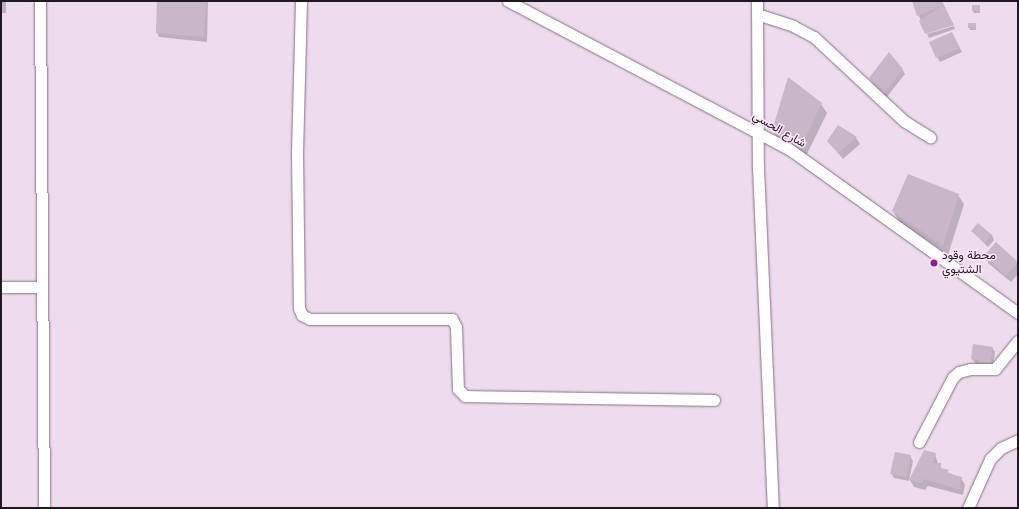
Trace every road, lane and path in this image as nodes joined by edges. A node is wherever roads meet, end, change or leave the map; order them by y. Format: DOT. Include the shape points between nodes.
graph roads {
  1 [pos="40,1"];
  2 [pos="302,1"];
  3 [pos="508,1"];
  4 [pos="757,1"];
  5 [pos="757,14"];
  6 [pos="757,131"];
  7 [pos="930,137"];
  8 [pos="1,287"];
  9 [pos="42,291"];
  10 [pos="1,295"];
  11 [pos="1018,313"];
  12 [pos="1018,341"];
  13 [pos="714,400"];
  14 [pos="1018,440"];
  15 [pos="919,442"];
  16 [pos="44,508"];
  17 [pos="773,508"];
  18 [pos="968,508"];
  1 -- 9 [label="street"];
  2 -- 13 [label="street" via="296,151 299,308 302,315 310,319 452,318 456,327 458,389 465,396"];
  3 -- 6 [label="street, شارع الحسي"];
  4 -- 5 [label="street"];
  5 -- 6 [label="street"];
  5 -- 7 [label="street" via="793,26 814,37 904,121"];
  6 -- 11 [label="street, شارع الحسي" via="796,154"];
  6 -- 17 [label="street"];
  8 -- 9 [label="street"];
  9 -- 10 [label="street"];
  9 -- 16 [label="street"];
  12 -- 15 [label="street" via="995,369 970,369 953,377"];
  14 -- 18 [label="street" via="1001,448 990,459"];
}
